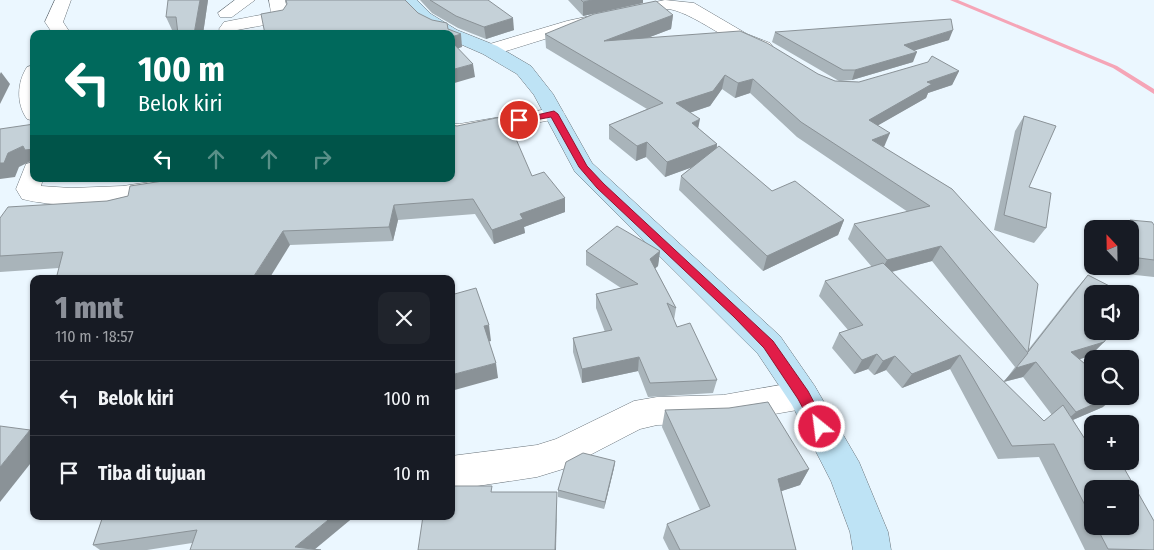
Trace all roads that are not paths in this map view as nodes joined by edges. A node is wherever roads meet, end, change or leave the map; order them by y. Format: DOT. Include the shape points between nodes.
graph roads {
  1 [pos="63,0"];
  2 [pos="247,0"];
  3 [pos="277,0"];
  4 [pos="408,0"];
  5 [pos="226,13"];
  6 [pos="59,30"];
  7 [pos="229,30"];
  8 [pos="444,30"];
  9 [pos="455,36"];
  10 [pos="490,50"];
  11 [pos="778,56"];
  12 [pos="554,114"];
  13 [pos="455,130"];
  14 [pos="30,182"];
  15 [pos="197,182"];
  16 [pos="803,395"];
  17 [pos="455,461"];
  18 [pos="455,472"];
  19 [pos="872,550"];
  1 -- 6 [label="street" via="54,22"];
  2 -- 5 [label="street"];
  3 -- 7 [label="street" via="280,17 230,26"];
  4 -- 8 [label="street" via="425,18"];
  9 -- 10 [label="street"];
  10 -- 11 [label="street" via="573,25 669,4 688,8"];
  10 -- 12 [label="street" via="528,74"];
  12 -- 13 [label="street"];
  12 -- 16 [label="street" via="583,167 768,345"];
  14 -- 15 [label="street" via="28,189 31,193 71,196 123,194"];
  16 -- 17 [label="street" via="745,396 667,407 551,444 507,455"];
  16 -- 18 [label="street" via="723,409 658,411 634,416 562,453 537,461"];
  16 -- 19 [label="street" via="846,474 869,532"];
}
